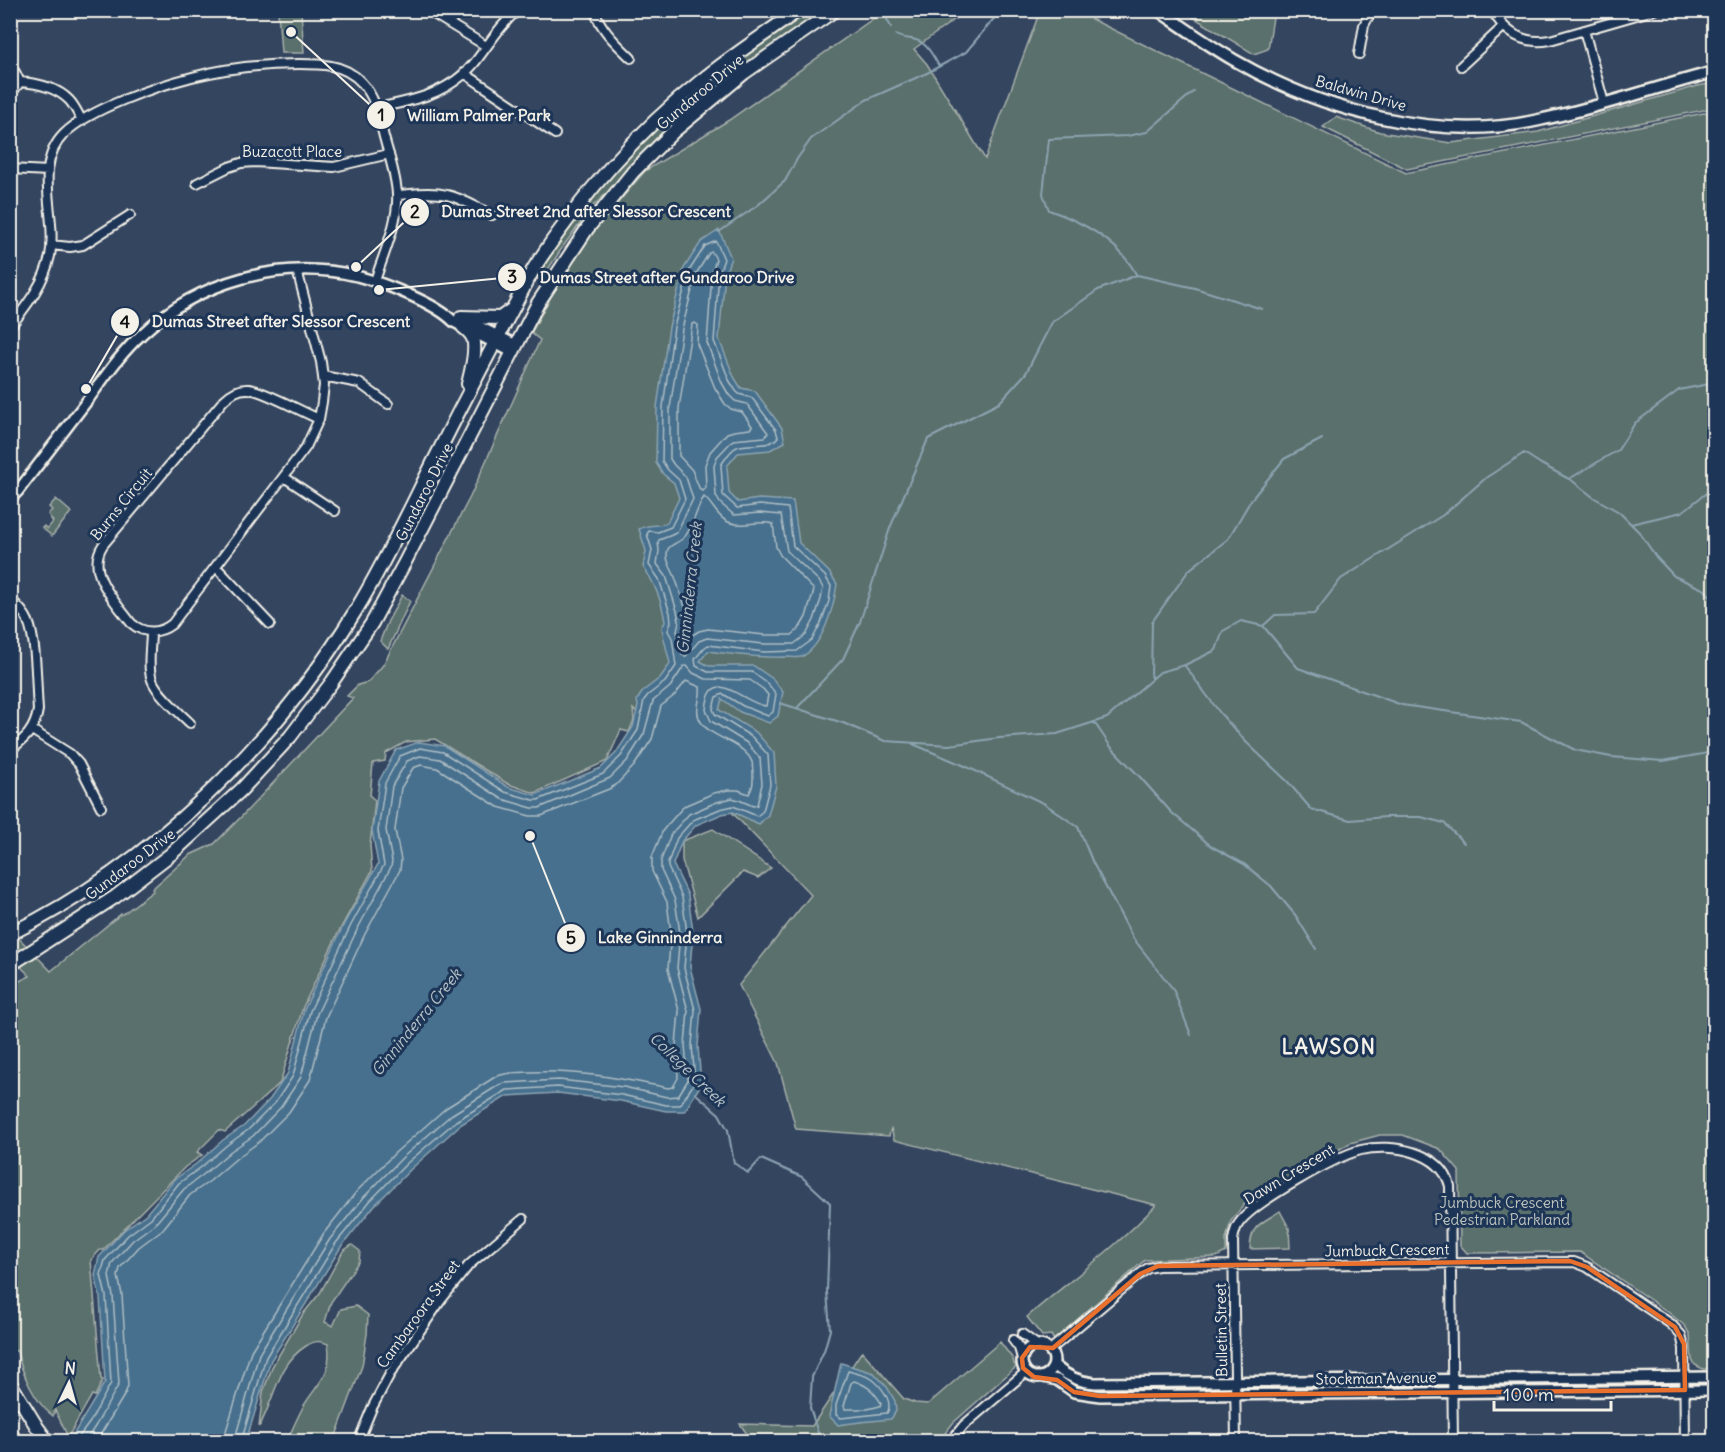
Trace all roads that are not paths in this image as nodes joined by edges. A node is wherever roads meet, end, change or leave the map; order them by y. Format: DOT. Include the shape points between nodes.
graph roads {
  1 [pos="427,10"];
  2 [pos="518,10"];
  3 [pos="594,10"];
  4 [pos="800,10"];
  5 [pos="836,10"];
  6 [pos="1158,10"];
  7 [pos="1372,10"];
  8 [pos="1492,10"];
  9 [pos="1654,10"];
  10 [pos="1503,27"];
  11 [pos="1584,30"];
  12 [pos="486,46"];
  13 [pos="1359,54"];
  14 [pos="631,58"];
  15 [pos="1461,66"];
  16 [pos="15,72"];
  17 [pos="1714,72"];
  18 [pos="464,73"];
  19 [pos="20,82"];
  20 [pos="14,90"];
  21 [pos="1605,103"];
  22 [pos="376,108"];
  23 [pos="82,121"];
  24 [pos="555,134"];
  25 [pos="389,154"];
  26 [pos="10,168"];
  27 [pos="48,171"];
  28 [pos="197,183"];
  29 [pos="398,195"];
  30 [pos="129,215"];
  31 [pos="492,215"];
  32 [pos="51,245"];
  33 [pos="297,270"];
  34 [pos="375,281"];
  35 [pos="513,308"];
  36 [pos="462,322"];
  37 [pos="10,327"];
  38 [pos="497,340"];
  39 [pos="514,348"];
  40 [pos="323,376"];
  41 [pos="388,404"];
  42 [pos="462,405"];
  43 [pos="319,419"];
  44 [pos="284,477"];
  45 [pos="10,484"];
  46 [pos="18,491"];
  47 [pos="10,499"];
  48 [pos="334,511"];
  49 [pos="216,567"];
  50 [pos="10,598"];
  51 [pos="270,624"];
  52 [pos="151,632"];
  53 [pos="190,723"];
  54 [pos="32,730"];
  55 [pos="10,750"];
  56 [pos="101,807"];
  57 [pos="10,934"];
  58 [pos="10,965"];
  59 [pos="523,1219"];
  60 [pos="1451,1263"];
  61 [pos="1234,1265"];
  62 [pos="1022,1334"];
  63 [pos="1014,1340"];
  64 [pos="1037,1345"];
  65 [pos="1050,1350"];
  66 [pos="1022,1358"];
  67 [pos="1054,1365"];
  68 [pos="1026,1372"];
  69 [pos="1043,1377"];
  70 [pos="1714,1377"];
  71 [pos="1452,1379"];
  72 [pos="1235,1382"];
  73 [pos="10,1383"];
  74 [pos="1685,1384"];
  75 [pos="1714,1390"];
  76 [pos="1452,1392"];
  77 [pos="1235,1394"];
  78 [pos="10,1432"];
  79 [pos="16,1441"];
  80 [pos="48,1442"];
  81 [pos="358,1442"];
  82 [pos="950,1442"];
  83 [pos="1236,1442"];
  84 [pos="1453,1442"];
  85 [pos="1685,1442"];
  1 -- 12 [label="street"];
  2 -- 12 [label="street"];
  3 -- 14 [label="street" via="607,34"];
  4 -- 35 [label="main road, Gundaroo Drive" via="702,80 624,151 557,233"];
  5 -- 39 [label="main road, Gundaroo Drive" via="723,90 633,172 574,246"];
  6 -- 21 [label="main road, Baldwin Drive" via="1234,60 1275,81 1339,106 1395,121 1453,128 1498,126 1538,121"];
  7 -- 13 [label="street" via="1364,25"];
  8 -- 10 [label="street"];
  9 -- 11 [label="street"];
  10 -- 11 [label="street" via="1519,38 1538,42"];
  10 -- 15 [label="street"];
  11 -- 21 [label="street"];
  12 -- 18 [label="street"];
  16 -- 19 [label="street"];
  17 -- 21 [label="main road, Baldwin Drive"];
  18 -- 22 [label="street" via="424,97"];
  18 -- 24 [label="street"];
  19 -- 20 [label="street"];
  19 -- 23 [label="street" via="36,83 66,97"];
  22 -- 23 [label="street" via="366,88 344,70 322,65 276,65 225,70 176,82 128,98"];
  22 -- 25 [label="street"];
  23 -- 27 [label="street" via="56,144"];
  25 -- 28 [label="street, Buzacott Place" via="334,167 242,163"];
  25 -- 29 [label="street"];
  26 -- 27 [label="street"];
  27 -- 32 [label="street"];
  29 -- 31 [label="street" via="447,195"];
  29 -- 34 [label="street" via="395,218"];
  30 -- 32 [label="street" via="87,244"];
  32 -- 37 [label="street" via="39,285"];
  33 -- 34 [label="street" via="337,272"];
  33 -- 40 [label="street"];
  33 -- 46 [label="street" via="255,275 217,286 165,314 133,342"];
  34 -- 36 [label="street" via="447,314 454,322"];
  35 -- 36 [label="main road" via="500,318"];
  35 -- 38 [label="main road, Gundaroo Drive"];
  36 -- 38 [label="street"];
  36 -- 42 [label="main road" via="473,337 474,346"];
  38 -- 39 [label="street"];
  38 -- 42 [label="main road, Gundaroo Drive"];
  39 -- 58 [label="main road, Gundaroo Drive" via="372,623 290,737 242,789 171,854 115,897"];
  40 -- 41 [label="street" via="359,383"];
  40 -- 43 [label="street"];
  42 -- 57 [label="main road, Gundaroo Drive" via="356,610 311,678 272,726 239,764 170,829 110,874"];
  43 -- 44 [label="street" via="306,447"];
  43 -- 52 [label="street, Burns Circuit" via="254,390 231,394 103,545 96,563 102,581 131,623"];
  44 -- 48 [label="street"];
  44 -- 49 [label="street"];
  45 -- 46 [label="street"];
  46 -- 47 [label="street"];
  49 -- 51 [label="street"];
  49 -- 52 [label="street" via="172,624"];
  50 -- 54 [label="street" via="25,616 32,634 38,710"];
  52 -- 53 [label="street" via="152,679 158,691"];
  54 -- 55 [label="street"];
  54 -- 56 [label="street" via="79,764"];
  59 -- 81 [label="street, Cambaroora Street" via="469,1265 441,1300 385,1383"];
  60 -- 61 [label="street, Jumbuck Crescent"];
  60 -- 61 [label="street, Dawn Crescent" via="1450,1192 1446,1176 1435,1163 1420,1155 1386,1147 1344,1156 1253,1210 1235,1230"];
  60 -- 71 [label="street, Dawn Crescent"];
  60 -- 74 [label="street, Jumbuck Crescent" via="1583,1264 1675,1327 1684,1344"];
  61 -- 65 [label="street, Jumbuck Crescent" via="1163,1265 1148,1269"];
  61 -- 72 [label="street, Bulletin Street"];
  62 -- 64 [label="street"];
  63 -- 66 [label="street"];
  64 -- 65 [label="street"];
  64 -- 66 [label="street" via="1026,1350"];
  65 -- 67 [label="street"];
  66 -- 68 [label="street"];
  67 -- 69 [label="street"];
  67 -- 72 [label="street, Stockman Avenue" via="1070,1377 1089,1383"];
  68 -- 69 [label="street"];
  68 -- 82 [label="street" via="964,1425"];
  69 -- 77 [label="street, Stockman Avenue" via="1058,1380 1074,1392 1091,1395"];
  70 -- 74 [label="street, Stockman Avenue"];
  71 -- 72 [label="street, Stockman Avenue"];
  71 -- 74 [label="street, Stockman Avenue"];
  71 -- 76 [label="street, Dawn Crescent"];
  72 -- 77 [label="street, Bulletin Street"];
  73 -- 80 [label="main road"];
  74 -- 75 [label="street, Stockman Avenue"];
  74 -- 76 [label="street, Stockman Avenue"];
  74 -- 85 [label="street, Jumbuck Crescent"];
  76 -- 77 [label="street, Stockman Avenue"];
  76 -- 84 [label="street, Dawn Crescent"];
  77 -- 83 [label="street, Bulletin Street"];
  78 -- 79 [label="main road"];
}
